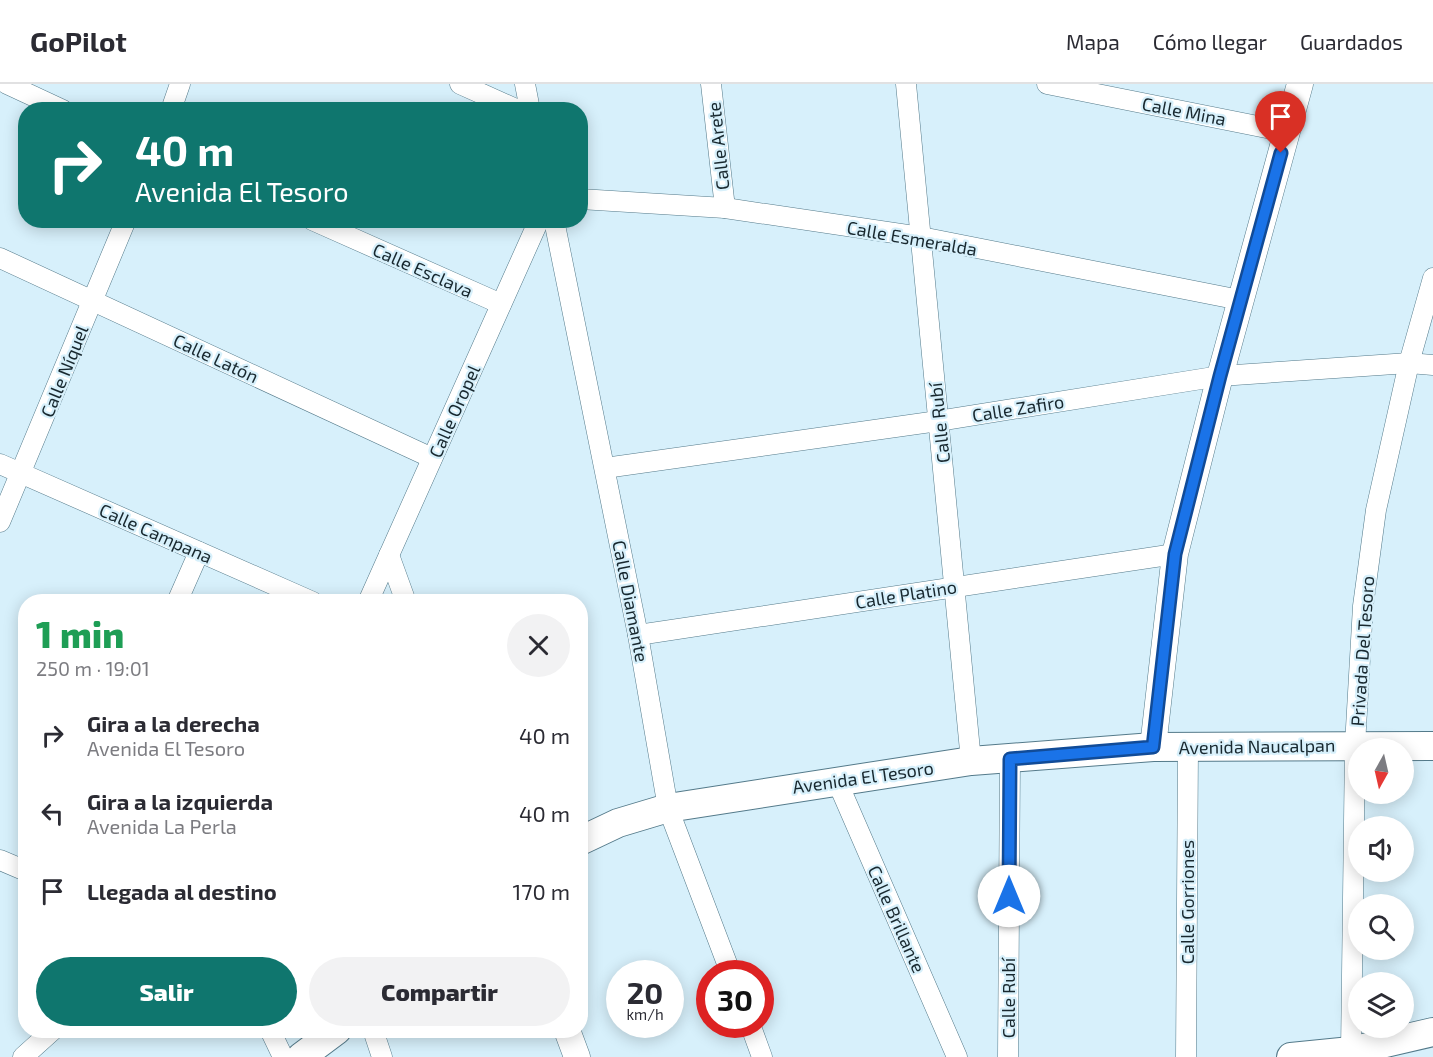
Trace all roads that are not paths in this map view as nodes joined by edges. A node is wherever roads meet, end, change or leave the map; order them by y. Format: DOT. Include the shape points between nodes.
graph roads {
  1 [pos="7,84"];
  2 [pos="180,84"];
  3 [pos="460,84"];
  4 [pos="525,84"];
  5 [pos="711,84"];
  6 [pos="906,84"];
  7 [pos="1047,84"];
  8 [pos="1300,84"];
  9 [pos="46,102"];
  10 [pos="174,102"];
  11 [pos="500,102"];
  12 [pos="528,102"];
  13 [pos="1287,132"];
  14 [pos="588,199"];
  15 [pos="725,208"];
  16 [pos="123,228"];
  17 [pos="330,228"];
  18 [pos="535,228"];
  19 [pos="556,228"];
  20 [pos="921,237"];
  21 [pos="0,258"];
  22 [pos="1433,278"];
  23 [pos="93,300"];
  24 [pos="1240,300"];
  25 [pos="501,304"];
  26 [pos="1409,363"];
  27 [pos="1433,365"];
  28 [pos="1220,376"];
  29 [pos="938,421"];
  30 [pos="432,458"];
  31 [pos="0,464"];
  32 [pos="605,468"];
  33 [pos="21,474"];
  34 [pos="0,522"];
  35 [pos="199,552"];
  36 [pos="1175,554"];
  37 [pos="389,555"];
  38 [pos="955,586"];
  39 [pos="181,594"];
  40 [pos="295,594"];
  41 [pos="372,594"];
  42 [pos="403,594"];
  43 [pos="638,635"];
  44 [pos="1355,738"];
  45 [pos="1348,745"];
  46 [pos="1414,746"];
  47 [pos="1433,746"];
  48 [pos="1153,747"];
  49 [pos="1188,747"];
  50 [pos="1010,759"];
  51 [pos="971,761"];
  52 [pos="837,781"];
  53 [pos="1354,804"];
  54 [pos="668,808"];
  55 [pos="588,837"];
  56 [pos="0,860"];
  57 [pos="18,868"];
  58 [pos="725,960"];
  59 [pos="1433,1032"];
  60 [pos="44,1038"];
  61 [pos="274,1038"];
  62 [pos="326,1038"];
  63 [pos="376,1038"];
  64 [pos="570,1038"];
  65 [pos="755,1038"];
  66 [pos="1351,1051"];
  67 [pos="23,1057"];
  68 [pos="283,1057"];
  69 [pos="301,1057"];
  70 [pos="382,1057"];
  71 [pos="577,1057"];
  72 [pos="762,1057"];
  73 [pos="957,1057"];
  74 [pos="1008,1057"];
  75 [pos="1186,1057"];
  76 [pos="1291,1057"];
  1 -- 9 [label="street"];
  2 -- 10 [label="street"];
  3 -- 11 [label="street"];
  4 -- 12 [label="street"];
  5 -- 15 [label="street, Calle Arete"];
  6 -- 20 [label="street, Calle Rubí"];
  7 -- 13 [label="street, Calle Mina"];
  8 -- 13 [label="street"];
  13 -- 24 [label="street"];
  14 -- 15 [label="street, Calle Esmeralda"];
  15 -- 20 [label="street, Calle Esmeralda"];
  16 -- 23 [label="street, Calle Níquel"];
  17 -- 25 [label="street, Calle Esclava"];
  18 -- 25 [label="street, Calle Oropel"];
  19 -- 32 [label="street, Calle Diamante"];
  20 -- 24 [label="street, Calle Esmeralda"];
  20 -- 29 [label="street, Calle Rubí"];
  21 -- 23 [label="street, Calle Latón"];
  22 -- 26 [label="street, Privada Del Tesoro"];
  23 -- 30 [label="street, Calle Latón"];
  23 -- 33 [label="street, Calle Níquel"];
  24 -- 28 [label="street"];
  25 -- 30 [label="street, Calle Oropel"];
  26 -- 27 [label="street, Calle Zafiro"];
  26 -- 28 [label="street, Calle Zafiro"];
  26 -- 44 [label="street, Privada Del Tesoro" via="1375,521 1363,606"];
  28 -- 29 [label="street, Calle Zafiro"];
  28 -- 36 [label="street"];
  29 -- 32 [label="street, Calle Zafiro"];
  29 -- 38 [label="street, Calle Rubí"];
  30 -- 37 [label="street, Calle Oropel"];
  31 -- 33 [label="street, Calle Campana"];
  32 -- 43 [label="street, Calle Diamante"];
  33 -- 34 [label="street, Calle Níquel"];
  33 -- 35 [label="street, Calle Campana"];
  35 -- 39 [label="street"];
  35 -- 40 [label="street, Calle Campana"];
  36 -- 38 [label="street, Calle Platino"];
  36 -- 48 [label="street"];
  37 -- 41 [label="street, Calle Oropel"];
  37 -- 42 [label="street"];
  38 -- 43 [label="street, Calle Platino"];
  38 -- 51 [label="street, Calle Rubí"];
  43 -- 54 [label="street, Calle Diamante"];
  45 -- 49 [label="main road, Avenida Naucalpan"];
  46 -- 47 [label="main road, Avenida Naucalpan"];
  48 -- 49 [label="main road, Avenida Naucalpan"];
  48 -- 50 [label="main road, Avenida El Tesoro"];
  49 -- 75 [label="street, Calle Gorriones"];
  50 -- 51 [label="main road, Avenida El Tesoro"];
  50 -- 74 [label="street, Calle Rubí"];
  51 -- 52 [label="main road, Avenida El Tesoro"];
  52 -- 54 [label="main road, Avenida El Tesoro"];
  52 -- 73 [label="street, Calle Brillante"];
  53 -- 66 [label="street, Privada Del Tesoro"];
  54 -- 55 [label="main road, Avenida El Tesoro" via="618,822"];
  54 -- 58 [label="street, Calle Diamante"];
  56 -- 57 [label="street"];
  59 -- 66 [label="main road"];
  60 -- 67 [label="street"];
  61 -- 68 [label="street"];
  62 -- 69 [label="main road"];
  63 -- 70 [label="street"];
  64 -- 71 [label="street"];
  65 -- 72 [label="street"];
  66 -- 76 [label="main road"];
}
